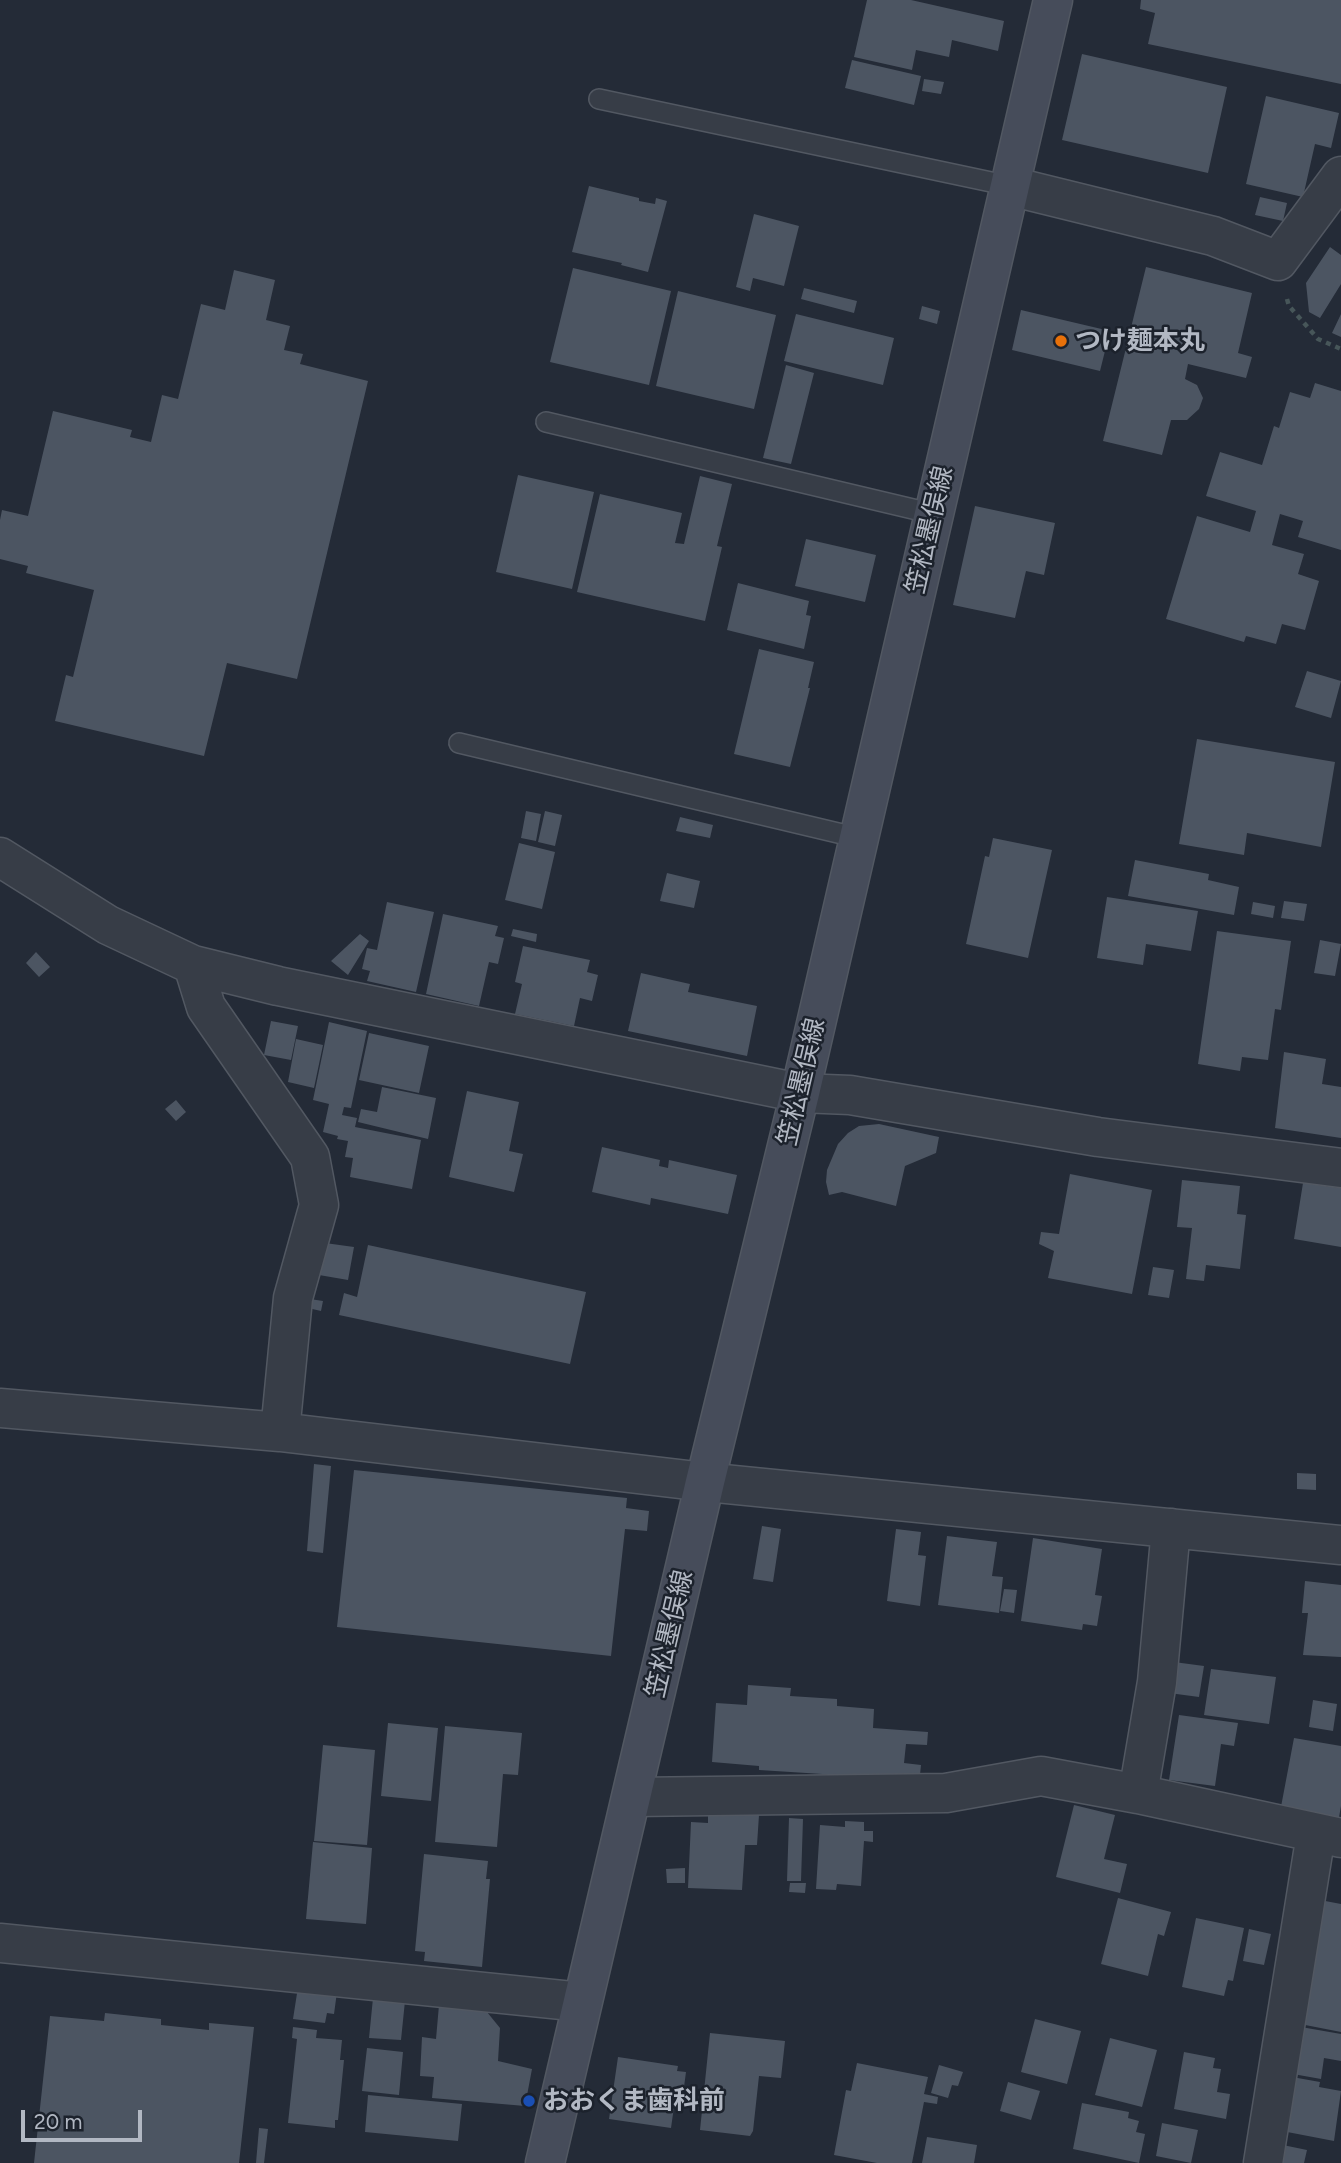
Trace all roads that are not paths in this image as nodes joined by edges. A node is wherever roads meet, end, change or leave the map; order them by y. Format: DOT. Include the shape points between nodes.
graph roads {
  1 [pos="1053,0"];
  2 [pos="599,99"];
  3 [pos="1341,176"];
  4 [pos="1010,186"];
  5 [pos="547,422"];
  6 [pos="934,514"];
  7 [pos="458,743"];
  8 [pos="859,838"];
  9 [pos="0,857"];
  10 [pos="193,964"];
  11 [pos="800,1093"];
  12 [pos="1341,1168"];
  13 [pos="0,1408"];
  14 [pos="280,1432"];
  15 [pos="705,1482"];
  16 [pos="1171,1528"];
  17 [pos="1341,1545"];
  18 [pos="1138,1794"];
  19 [pos="632,1797"];
  20 [pos="1328,1836"];
  21 [pos="0,1943"];
  22 [pos="582,2002"];
  23 [pos="545,2163"];
  24 [pos="1262,2163"];
  1 -- 4 [label="main road, 笠松墨俣線"];
  2 -- 4 [label="lane"];
  3 -- 4 [label="street" via="1278,261 1213,236"];
  4 -- 6 [label="main road, 笠松墨俣線"];
  5 -- 6 [label="lane"];
  6 -- 8 [label="main road, 笠松墨俣線"];
  7 -- 8 [label="lane"];
  8 -- 11 [label="main road, 笠松墨俣線"];
  9 -- 10 [label="street" via="108,925"];
  10 -- 11 [label="street" via="278,986"];
  10 -- 14 [label="street" via="206,1007 310,1157 319,1205 293,1298"];
  11 -- 12 [label="street" via="850,1095 1098,1138"];
  11 -- 15 [label="main road, 笠松墨俣線"];
  13 -- 14 [label="street"];
  14 -- 15 [label="street"];
  15 -- 16 [label="street"];
  15 -- 19 [label="main road, 笠松墨俣線"];
  16 -- 17 [label="street"];
  16 -- 18 [label="street" via="1157,1682"];
  18 -- 19 [label="street" via="1041,1776 946,1793"];
  18 -- 20 [label="street"];
  19 -- 22 [label="main road, 笠松墨俣線"];
  20 -- 24 [label="street"];
  21 -- 22 [label="street"];
  22 -- 23 [label="main road, 笠松墨俣線"];
}
